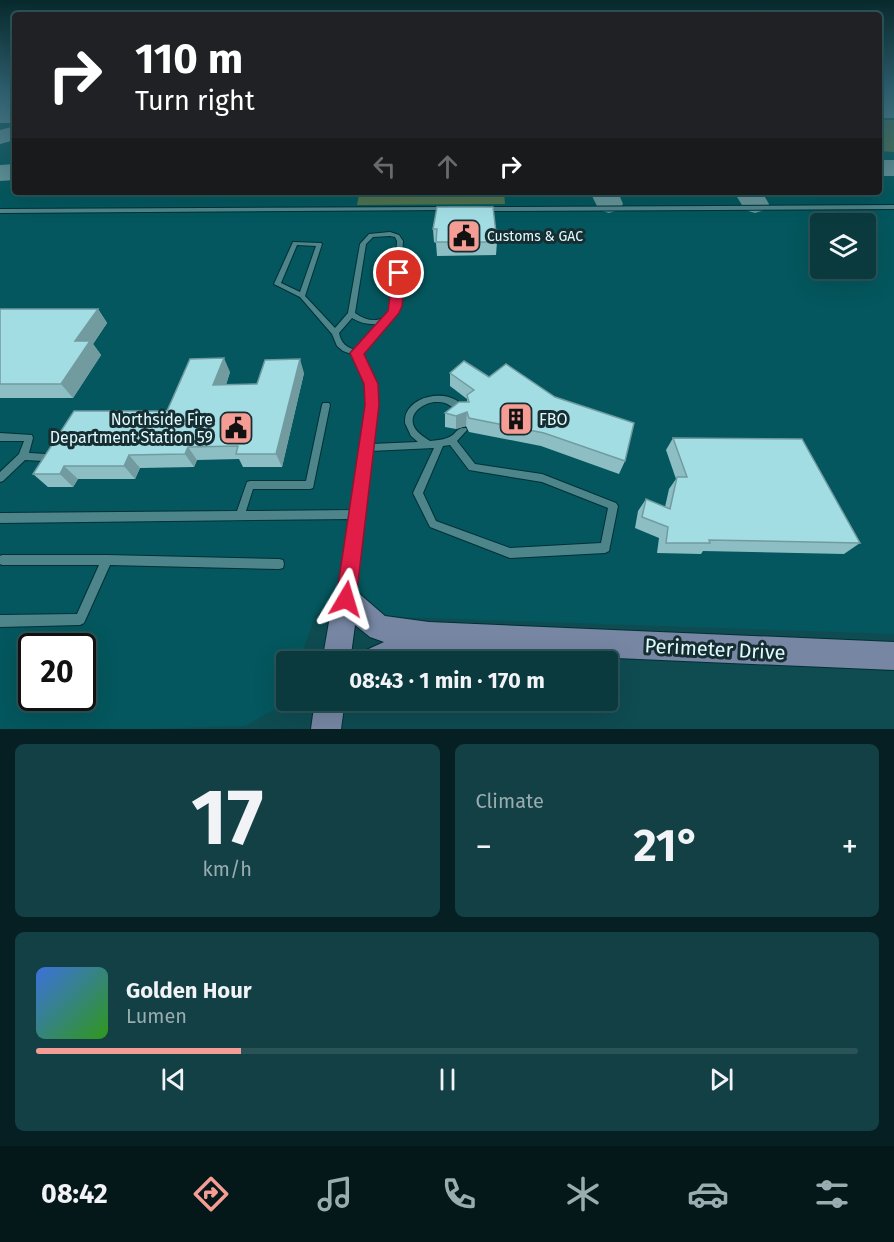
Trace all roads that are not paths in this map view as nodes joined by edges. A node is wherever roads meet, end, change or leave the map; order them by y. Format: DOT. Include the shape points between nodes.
graph roads {
  1 [pos="894,207"];
  2 [pos="448,209"];
  3 [pos="482,209"];
  4 [pos="0,212"];
  5 [pos="302,296"];
  6 [pos="351,314"];
  7 [pos="387,319"];
  8 [pos="335,333"];
  9 [pos="357,353"];
  10 [pos="326,405"];
  11 [pos="463,412"];
  12 [pos="463,430"];
  13 [pos="0,437"];
  14 [pos="452,441"];
  15 [pos="440,444"];
  16 [pos="429,445"];
  17 [pos="366,448"];
  18 [pos="23,456"];
  19 [pos="44,457"];
  20 [pos="0,478"];
  21 [pos="356,514"];
  22 [pos="240,515"];
  23 [pos="2,521"];
  24 [pos="2,560"];
  25 [pos="107,560"];
  26 [pos="279,564"];
  27 [pos="346,599"];
  28 [pos="0,621"];
  29 [pos="429,636"];
  30 [pos="338,651"];
  31 [pos="396,651"];
  32 [pos="894,656"];
  33 [pos="328,711"];
  34 [pos="326,729"];
  1 -- 3 [label="lane"];
  2 -- 4 [label="lane"];
  5 -- 5 [label="lane" via="312,264 319,244 295,243 277,284"];
  5 -- 8 [label="lane"];
  6 -- 7 [label="lane" via="370,323"];
  6 -- 7 [label="lane" via="363,244 371,235 390,234 400,241 396,306"];
  6 -- 8 [label="lane"];
  7 -- 9 [label="lane"];
  8 -- 9 [label="lane" via="344,350"];
  9 -- 17 [label="lane" via="371,384"];
  10 -- 22 [label="lane" via="310,485 250,485"];
  11 -- 16 [label="lane" via="450,400 439,398 428,399 410,411 410,430"];
  12 -- 14 [label="lane"];
  13 -- 18 [label="lane" via="29,438"];
  14 -- 15 [label="lane"];
  14 -- 15 [label="lane" via="472,467 542,478 613,506 605,548 510,553 433,524 418,493"];
  15 -- 16 [label="lane"];
  16 -- 17 [label="lane"];
  17 -- 21 [label="lane"];
  18 -- 19 [label="lane"];
  18 -- 20 [label="lane"];
  21 -- 22 [label="lane"];
  21 -- 27 [label="lane"];
  22 -- 23 [label="lane"];
  24 -- 25 [label="lane"];
  25 -- 26 [label="lane"];
  25 -- 28 [label="lane" via="80,618"];
  27 -- 29 [label="street, Perimeter Drive" via="379,628"];
  27 -- 30 [label="street"];
  29 -- 31 [label="street, Perimeter Drive"];
  29 -- 32 [label="street, Perimeter Drive"];
  33 -- 34 [label="street"];
}
